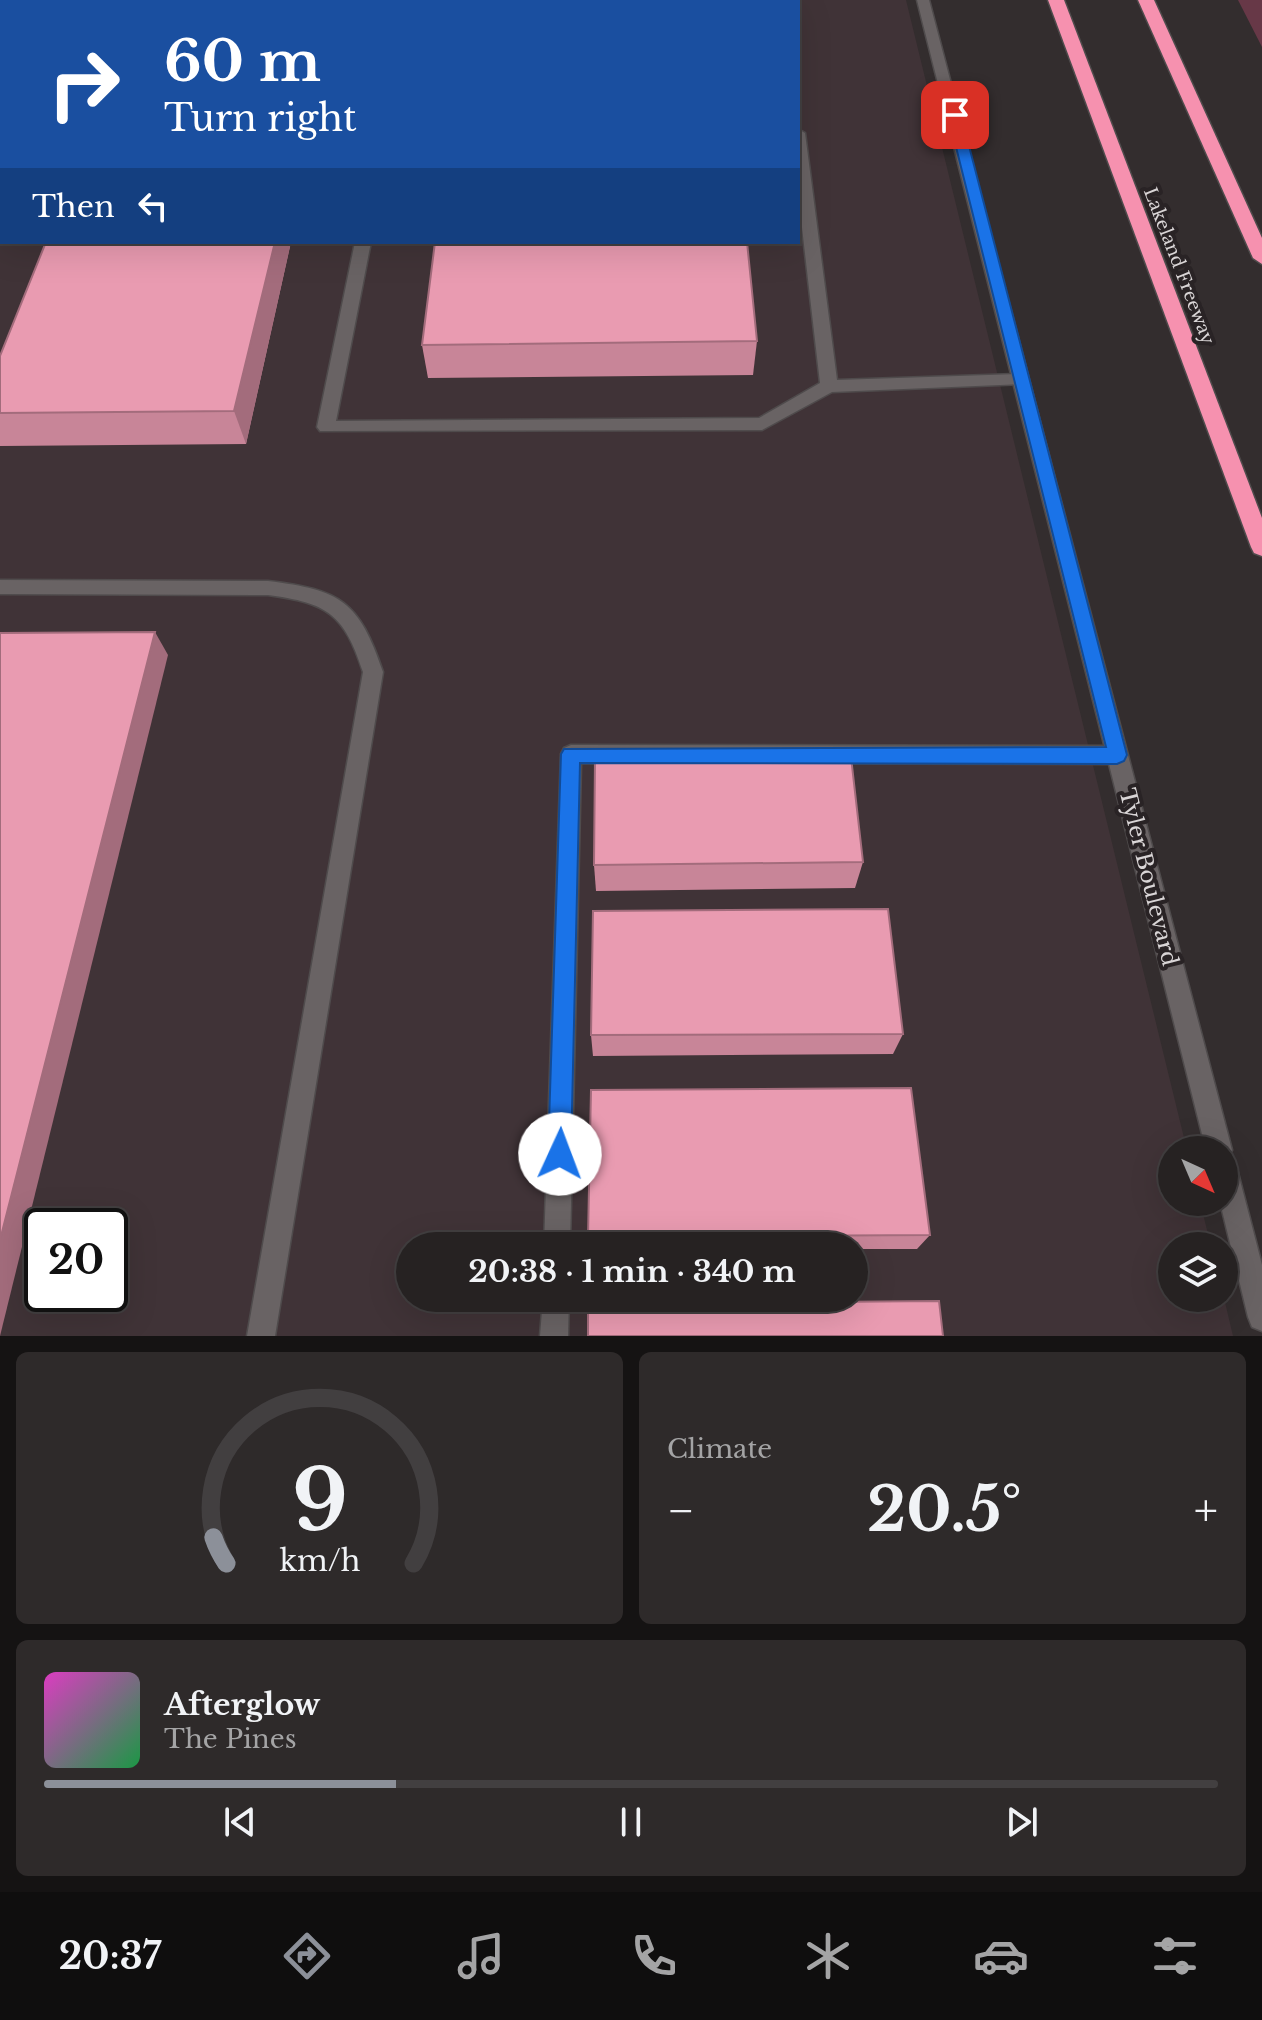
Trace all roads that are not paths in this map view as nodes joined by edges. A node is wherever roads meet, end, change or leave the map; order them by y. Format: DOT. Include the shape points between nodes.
graph roads {
  1 [pos="923,0"];
  2 [pos="1056,0"];
  3 [pos="1146,0"];
  4 [pos="800,149"];
  5 [pos="363,244"];
  6 [pos="1262,258"];
  7 [pos="1020,380"];
  8 [pos="829,386"];
  9 [pos="1262,547"];
  10 [pos="0,587"];
  11 [pos="1117,755"];
  12 [pos="1215,1136"];
  13 [pos="1236,1216"];
  14 [pos="557,1232"];
  15 [pos="555,1312"];
  16 [pos="1262,1317"];
  17 [pos="261,1336"];
  18 [pos="554,1336"];
  1 -- 7 [label="street, Tyler Boulevard"];
  2 -- 9 [label="highway, Lakeland Freeway"];
  3 -- 6 [label="highway"];
  4 -- 8 [label="street"];
  5 -- 8 [label="street" via="326,427 762,424"];
  7 -- 8 [label="street"];
  7 -- 11 [label="street, Tyler Boulevard"];
  10 -- 17 [label="street" via="198,586 312,592 349,614 364,643 373,672"];
  11 -- 12 [label="street, Tyler Boulevard"];
  11 -- 14 [label="street" via="571,754"];
  13 -- 16 [label="street"];
  15 -- 18 [label="street"];
}
